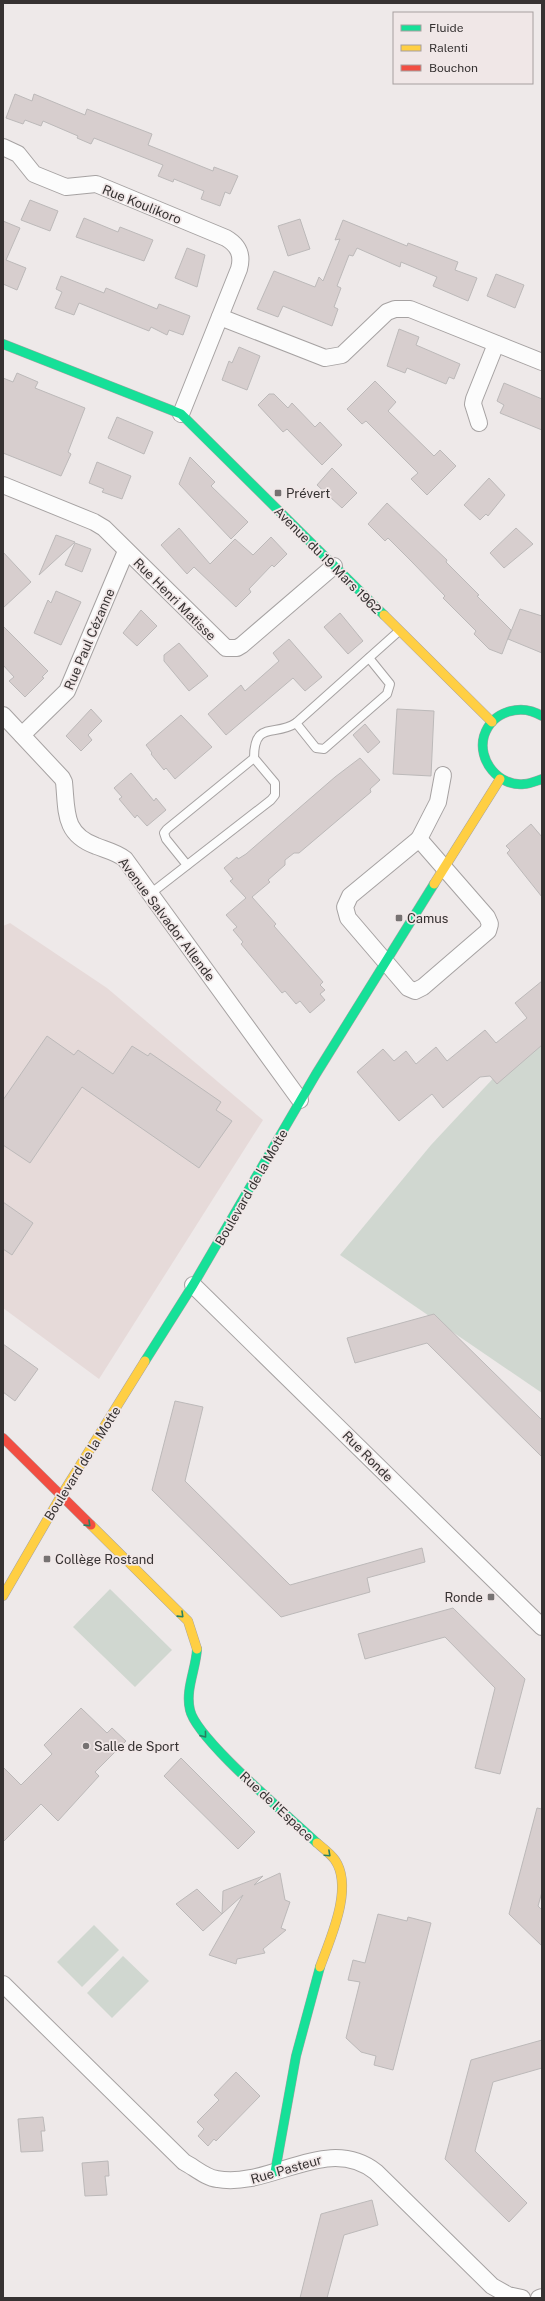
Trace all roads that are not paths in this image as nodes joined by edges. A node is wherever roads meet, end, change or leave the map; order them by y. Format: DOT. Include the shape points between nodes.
graph roads {
  1 [pos="3,146"];
  2 [pos="220,317"];
  3 [pos="3,344"];
  4 [pos="496,344"];
  5 [pos="542,362"];
  6 [pos="181,414"];
  7 [pos="479,423"];
  8 [pos="3,485"];
  9 [pos="126,550"];
  10 [pos="334,566"];
  11 [pos="399,631"];
  12 [pos="369,658"];
  13 [pos="3,715"];
  14 [pos="542,716"];
  15 [pos="492,722"];
  16 [pos="296,723"];
  17 [pos="22,735"];
  18 [pos="254,758"];
  19 [pos="443,775"];
  20 [pos="500,779"];
  21 [pos="542,779"];
  22 [pos="419,839"];
  23 [pos="187,865"];
  24 [pos="446,868"];
  25 [pos="150,894"];
  26 [pos="386,963"];
  27 [pos="300,1100"];
  28 [pos="193,1285"];
  29 [pos="3,1438"];
  30 [pos="61,1496"];
  31 [pos="3,1596"];
  32 [pos="542,1627"];
  33 [pos="3,1984"];
  34 [pos="276,2172"];
  35 [pos="522,2298"];
  1 -- 2 [label="street, Rue Koulikoro" via="18,154 34,174 66,187 96,184 226,238 240,252 239,269"];
  2 -- 4 [label="street" via="326,358 342,355 387,312 405,308"];
  2 -- 6 [label="street"];
  3 -- 6 [label="street, Avenue du 19 Mars 1962"];
  4 -- 5 [label="street"];
  4 -- 7 [label="street" via="474,399"];
  6 -- 10 [label="street, Avenue du 19 Mars 1962"];
  8 -- 9 [label="street, Rue Henri Matisse" via="94,522 104,528"];
  9 -- 10 [label="street, Rue Henri Matisse" via="221,644 231,649 242,645"];
  9 -- 17 [label="street, Rue Paul Cézanne" via="67,691"];
  10 -- 11 [label="street, Avenue du 19 Mars 1962"];
  11 -- 12 [label="lane"];
  11 -- 15 [label="street, Avenue du 19 Mars 1962"];
  12 -- 16 [label="lane"];
  12 -- 16 [label="lane" via="390,684 388,694 324,749 316,748"];
  13 -- 17 [label="street, Avenue Salvador Allende"];
  14 -- 15 [label="street" via="529,710 516,709"];
  15 -- 20 [label="street" via="484,735 482,747 490,769"];
  16 -- 18 [label="lane" via="287,728 272,729 261,734 255,742"];
  17 -- 25 [label="street, Avenue Salvador Allende" via="62,778 66,816 77,835 122,857"];
  18 -- 23 [label="lane" via="165,831 166,838"];
  18 -- 23 [label="lane" via="275,783 275,795"];
  19 -- 22 [label="street" via="438,802"];
  20 -- 21 [label="street" via="520,785"];
  20 -- 24 [label="street, Boulevard de la Motte"];
  22 -- 24 [label="street"];
  22 -- 26 [label="street" via="346,902 348,918"];
  23 -- 25 [label="lane"];
  24 -- 26 [label="street, Boulevard de la Motte"];
  24 -- 26 [label="street" via="487,918 490,924 488,931 419,990 408,988"];
  25 -- 27 [label="street, Avenue Salvador Allende"];
  26 -- 27 [label="street, Boulevard de la Motte"];
  27 -- 28 [label="street, Boulevard de la Motte"];
  28 -- 30 [label="street, Boulevard de la Motte"];
  28 -- 32 [label="street, Rue Ronde"];
  29 -- 30 [label="street, Rue de l'Espace"];
  30 -- 31 [label="street, Boulevard de la Motte"];
  30 -- 34 [label="street, Rue de l'Espace, one-way" via="188,1621 197,1646 188,1700 192,1718 206,1737 335,1860 339,1870 342,1881 341,1902 313,1988 288,2089"];
  33 -- 34 [label="street, Rue Pasteur" via="184,2162 215,2179 245,2180"];
  34 -- 35 [label="street, Rue Pasteur" via="327,2157 346,2158 362,2163 376,2172 492,2286 508,2295"];
}
